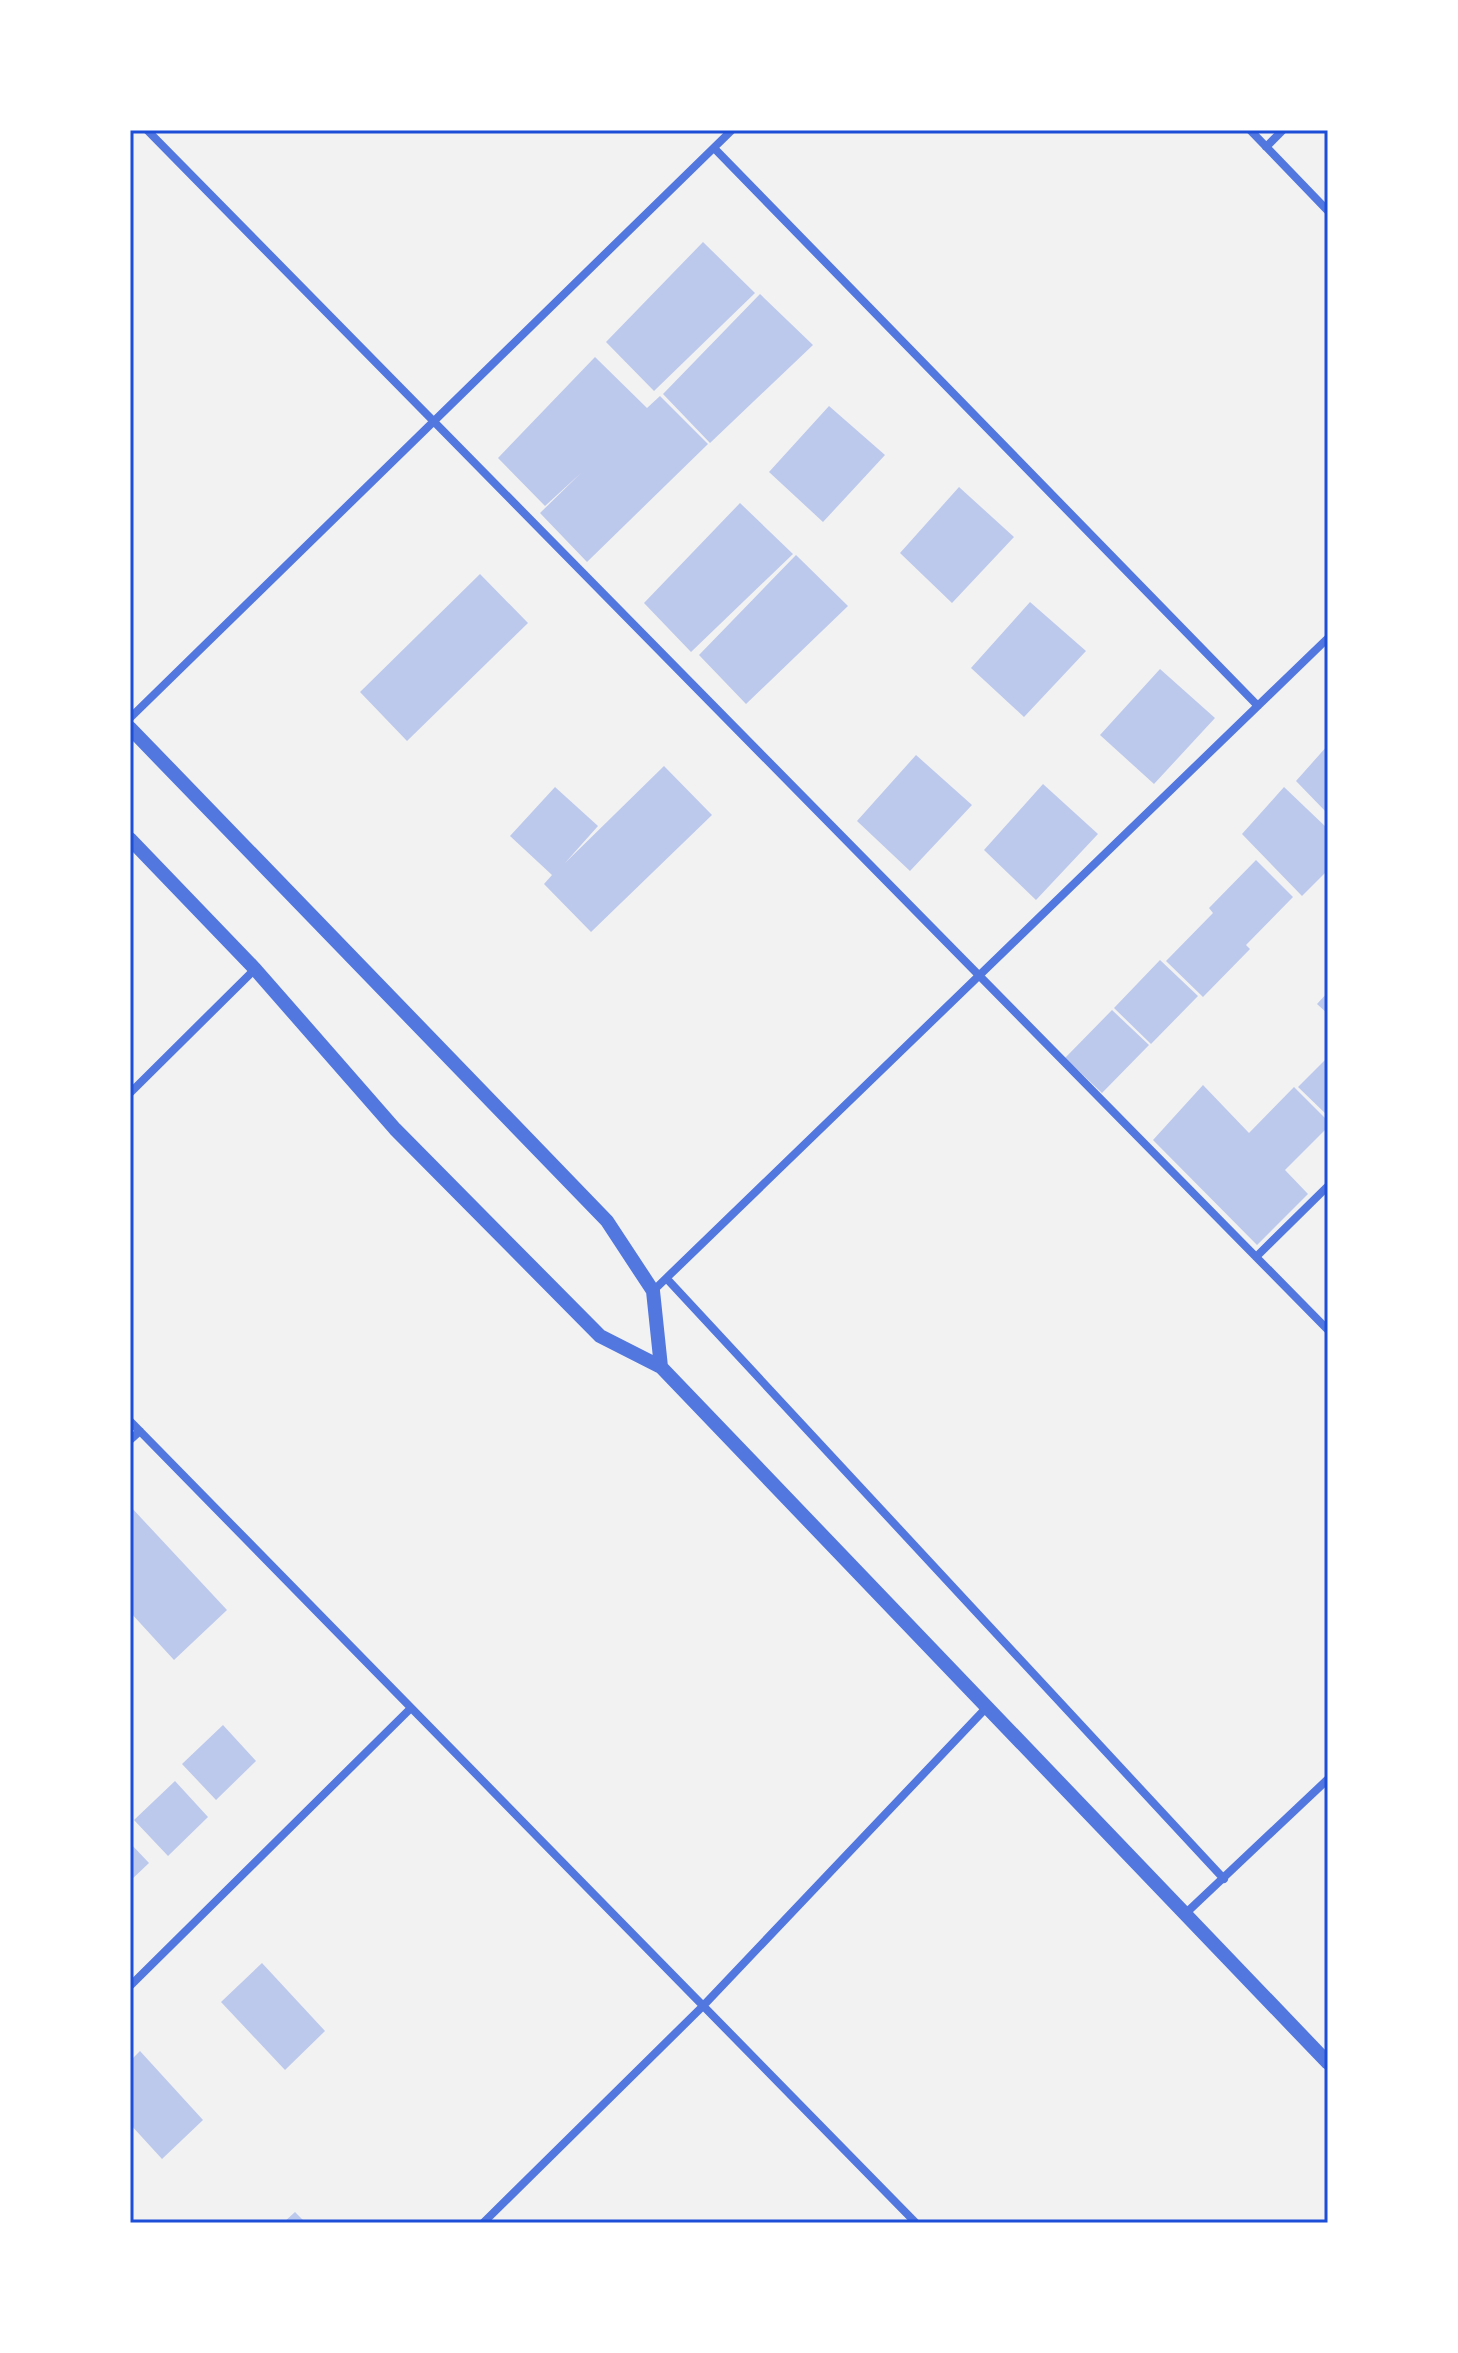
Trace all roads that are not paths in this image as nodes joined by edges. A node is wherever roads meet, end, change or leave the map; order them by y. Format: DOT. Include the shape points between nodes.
graph roads {
  1 [pos="147,130"];
  2 [pos="732,130"];
  3 [pos="1250,130"];
  4 [pos="1283,130"];
  5 [pos="1266,147"];
  6 [pos="714,148"];
  7 [pos="1328,211"];
  8 [pos="434,421"];
  9 [pos="1328,638"];
  10 [pos="1258,706"];
  11 [pos="130,718"];
  12 [pos="130,728"];
  13 [pos="130,839"];
  14 [pos="255,969"];
  15 [pos="979,976"];
  16 [pos="130,1093"];
  17 [pos="1328,1186"];
  18 [pos="1256,1257"];
  19 [pos="668,1280"];
  20 [pos="653,1291"];
  21 [pos="1328,1330"];
  22 [pos="661,1367"];
  23 [pos="130,1421"];
  24 [pos="140,1431"];
  25 [pos="130,1440"];
  26 [pos="987,1707"];
  27 [pos="411,1708"];
  28 [pos="1328,1779"];
  29 [pos="1224,1879"];
  30 [pos="1185,1914"];
  31 [pos="130,1986"];
  32 [pos="703,2006"];
  33 [pos="1328,2063"];
  34 [pos="483,2223"];
  35 [pos="916,2223"];
  1 -- 8 [label="street"];
  2 -- 6 [label="street"];
  3 -- 5 [label="street"];
  4 -- 5 [label="street"];
  5 -- 7 [label="street"];
  6 -- 8 [label="street"];
  6 -- 10 [label="street"];
  8 -- 11 [label="street"];
  8 -- 15 [label="street"];
  9 -- 10 [label="street"];
  10 -- 15 [label="street"];
  12 -- 20 [label="street" via="607,1221"];
  13 -- 14 [label="street"];
  14 -- 16 [label="street"];
  14 -- 22 [label="street" via="395,1129 600,1336"];
  15 -- 18 [label="street"];
  15 -- 19 [label="street"];
  17 -- 18 [label="street"];
  18 -- 21 [label="street"];
  19 -- 20 [label="street"];
  19 -- 29 [label="street"];
  20 -- 22 [label="street"];
  22 -- 26 [label="street"];
  23 -- 24 [label="street"];
  24 -- 25 [label="street"];
  24 -- 27 [label="street"];
  26 -- 30 [label="street"];
  26 -- 32 [label="street"];
  27 -- 31 [label="street"];
  27 -- 32 [label="street"];
  28 -- 29 [label="street"];
  29 -- 30 [label="street"];
  30 -- 33 [label="street"];
  32 -- 34 [label="street"];
  32 -- 35 [label="street"];
}
